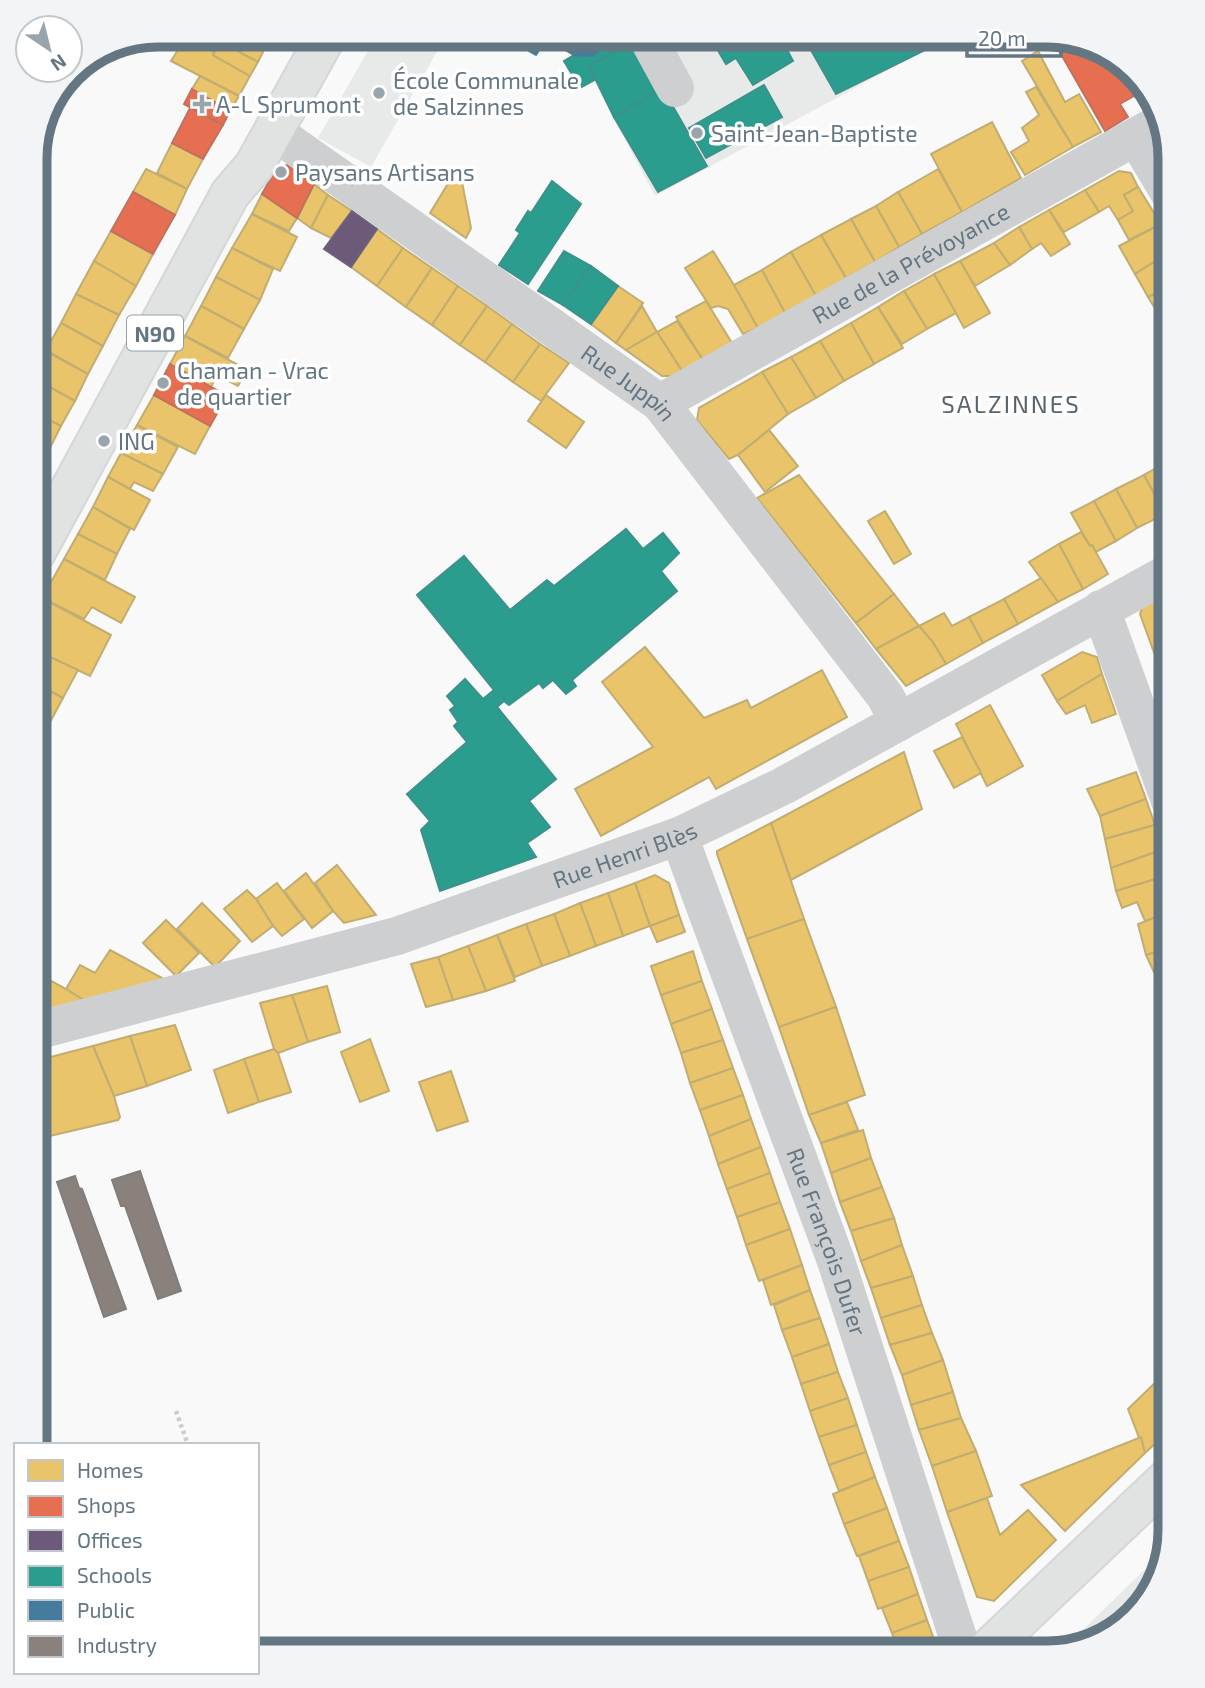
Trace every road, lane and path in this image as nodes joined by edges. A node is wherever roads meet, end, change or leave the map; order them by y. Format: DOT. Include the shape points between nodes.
graph roads {
  1 [pos="296,47"];
  2 [pos="320,47"];
  3 [pos="653,47"];
  4 [pos="675,88"];
  5 [pos="1148,130"];
  6 [pos="274,131"];
  7 [pos="1158,159"];
  8 [pos="230,194"];
  9 [pos="660,403"];
  10 [pos="47,532"];
  11 [pos="1158,578"];
  12 [pos="1101,609"];
  13 [pos="899,722"];
  14 [pos="1158,768"];
  15 [pos="679,836"];
  16 [pos="47,1028"];
  17 [pos="176,1411"];
  18 [pos="187,1443"];
  19 [pos="1158,1487"];
  20 [pos="959,1641"];
  21 [pos="997,1641"];
  1 -- 8 [label="main road, N90" via="240,159"];
  2 -- 6 [label="main road, N90"];
  3 -- 4 [label="street"];
  5 -- 7 [label="street"];
  5 -- 9 [label="street, Rue de la Prévoyance"];
  6 -- 8 [label="main road, N90" via="254,166"];
  6 -- 9 [label="street, Rue Juppin"];
  8 -- 10 [label="main road, N90"];
  9 -- 13 [label="street, Rue Juppin" via="885,696"];
  11 -- 12 [label="street, Rue Henri Blès"];
  12 -- 13 [label="street, Rue Henri Blès"];
  12 -- 14 [label="street"];
  13 -- 15 [label="street, Rue Henri Blès"];
  15 -- 16 [label="street, Rue Henri Blès" via="397,936"];
  15 -- 20 [label="street, Rue François Dufer" via="836,1261"];
  17 -- 18 [label="path"];
  19 -- 21 [label="main road"];
}
